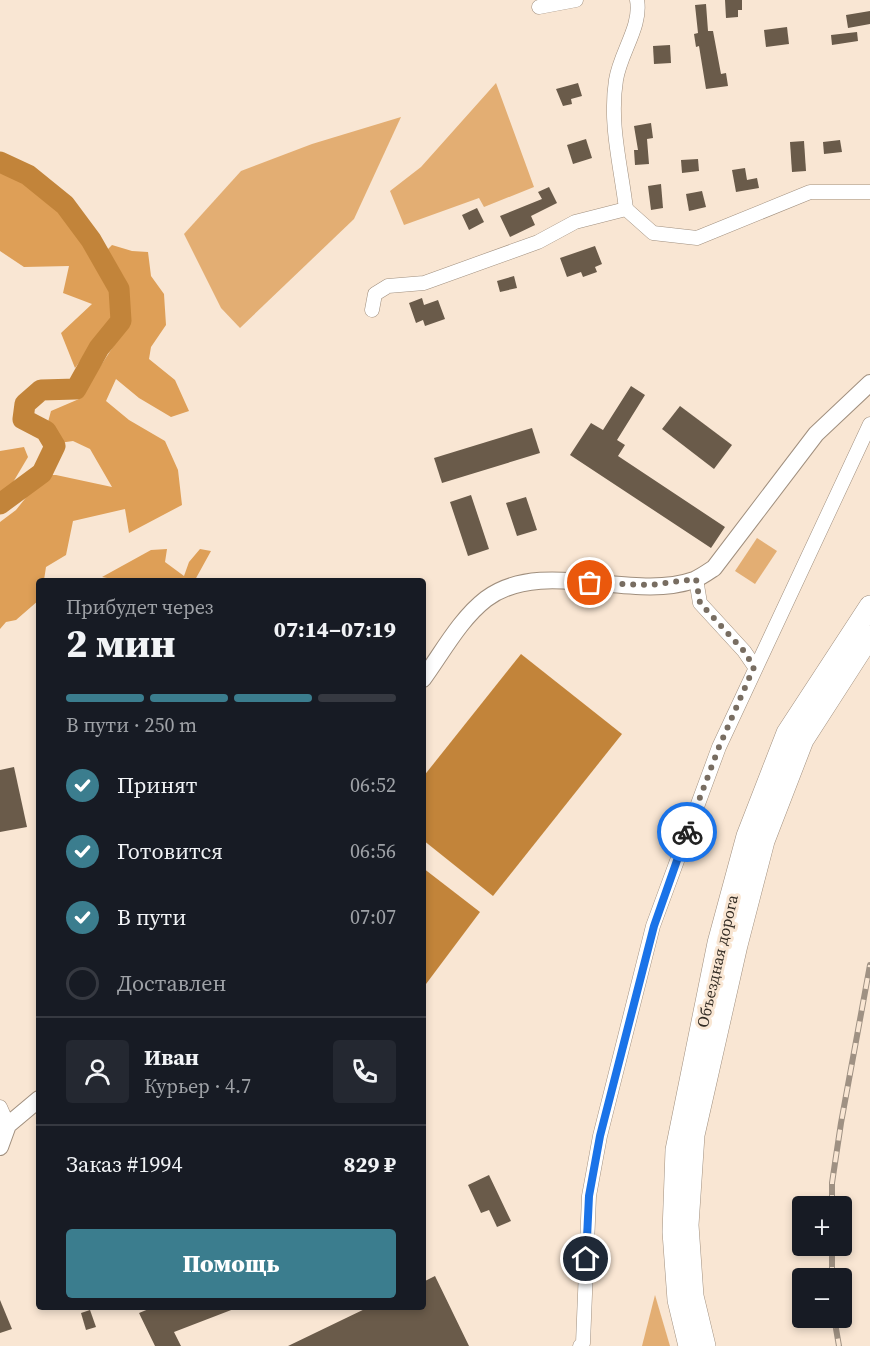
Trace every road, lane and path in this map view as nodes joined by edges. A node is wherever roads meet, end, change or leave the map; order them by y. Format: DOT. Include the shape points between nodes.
graph roads {
  1 [pos="576,0"];
  2 [pos="637,0"];
  3 [pos="539,7"];
  4 [pos="870,192"];
  5 [pos="626,209"];
  6 [pos="372,310"];
  7 [pos="870,383"];
  8 [pos="870,424"];
  9 [pos="696,579"];
  10 [pos="870,606"];
  11 [pos="870,636"];
  12 [pos="754,667"];
  13 [pos="426,675"];
  14 [pos="36,1102"];
  15 [pos="0,1107"];
  16 [pos="8,1125"];
  17 [pos="0,1147"];
  18 [pos="580,1346"];
  19 [pos="689,1346"];
  20 [pos="705,1346"];
  1 -- 3 [label="street"];
  2 -- 5 [label="street" via="639,12 616,79 614,124"];
  4 -- 5 [label="street" via="810,192 697,238 653,233"];
  5 -- 6 [label="street" via="575,222 538,242 424,282 388,286 375,294"];
  7 -- 9 [label="street" via="816,434 714,568"];
  8 -- 12 [label="street"];
  9 -- 12 [label="street" via="700,603"];
  9 -- 13 [label="street" via="650,585 527,582 507,589 474,610"];
  10 -- 19 [label="highway, Объездная дорога" via="787,733 747,836 718,943 676,1150 673,1233 678,1300"];
  11 -- 20 [label="highway, Объездная дорога" via="802,740 764,841 736,945 694,1135 688,1225 693,1296"];
  12 -- 18 [label="street" via="709,774 654,926 600,1136 589,1196"];
  14 -- 16 [label="street"];
  15 -- 16 [label="street"];
  16 -- 17 [label="street"];
}
